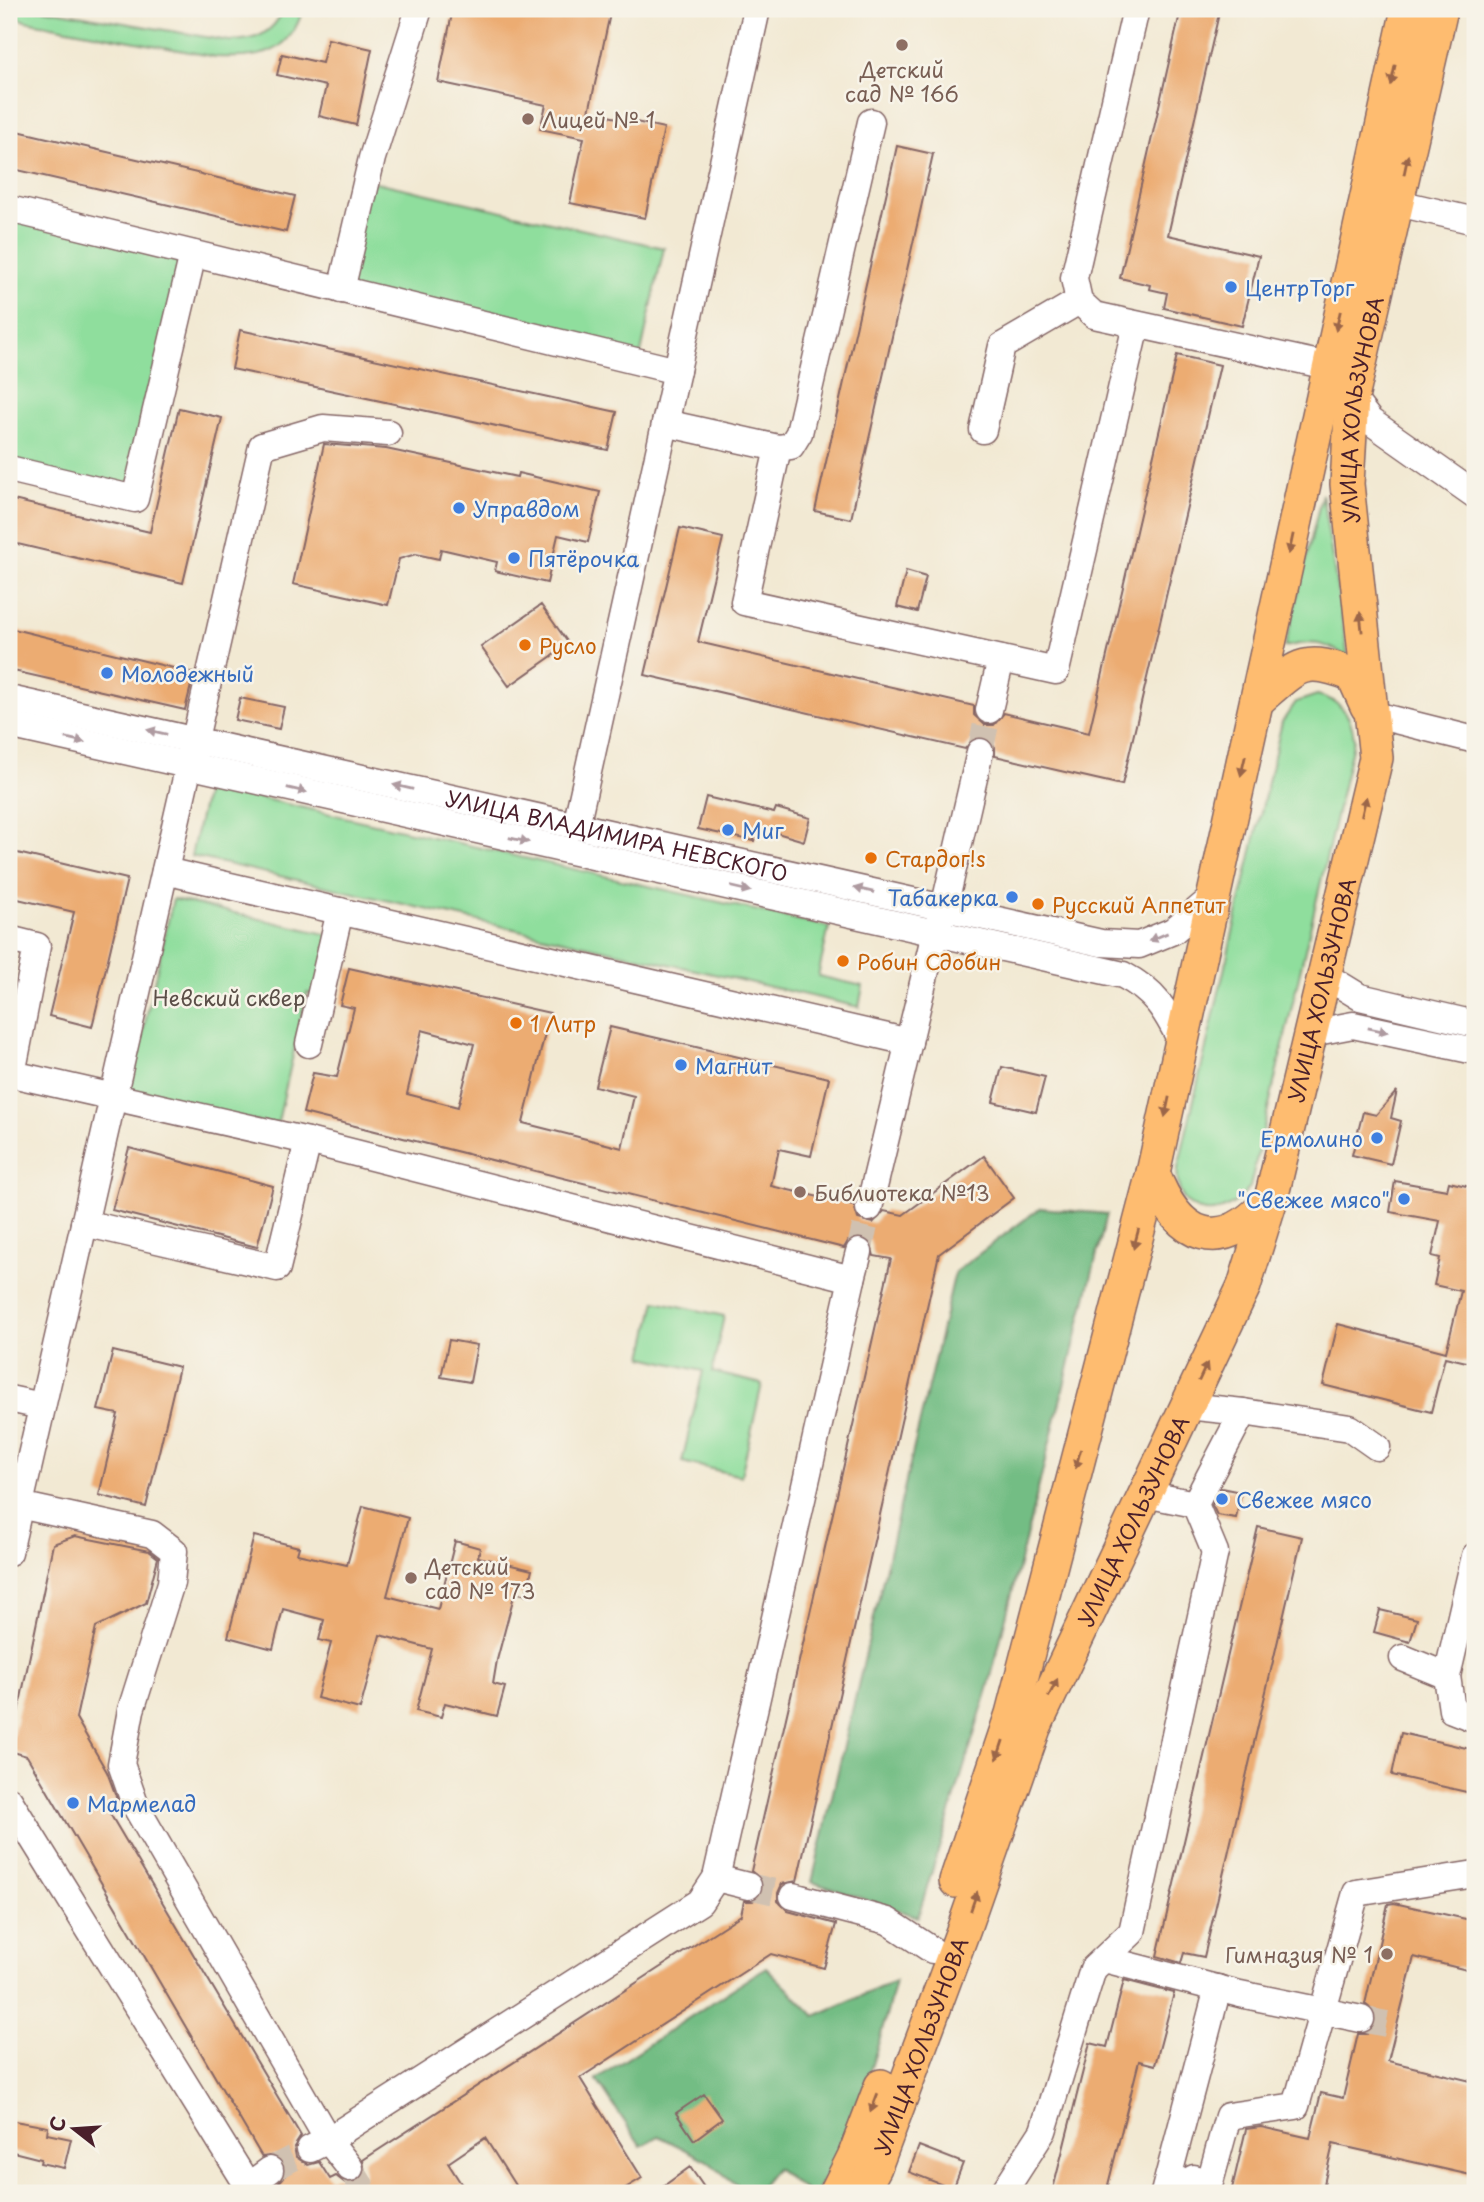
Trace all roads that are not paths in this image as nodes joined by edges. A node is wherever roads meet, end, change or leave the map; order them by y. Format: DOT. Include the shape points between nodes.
graph roads {
  1 [pos="419,9"];
  2 [pos="757,9"];
  3 [pos="1136,9"];
  4 [pos="1408,9"];
  5 [pos="1441,9"];
  6 [pos="870,122"];
  7 [pos="1398,203"];
  8 [pos="9,209"];
  9 [pos="1475,222"];
  10 [pos="193,254"];
  11 [pos="341,290"];
  12 [pos="1079,302"];
  13 [pos="1136,325"];
  14 [pos="1328,366"];
  15 [pos="677,371"];
  16 [pos="1352,398"];
  17 [pos="665,424"];
  18 [pos="983,430"];
  19 [pos="388,433"];
  20 [pos="778,449"];
  21 [pos="9,469"];
  22 [pos="1475,495"];
  23 [pos="1001,659"];
  24 [pos="9,699"];
  25 [pos="1259,699"];
  26 [pos="989,710"];
  27 [pos="1371,714"];
  28 [pos="9,724"];
  29 [pos="1475,740"];
  30 [pos="980,752"];
  31 [pos="192,753"];
  32 [pos="576,826"];
  33 [pos="164,871"];
  34 [pos="1213,897"];
  35 [pos="944,908"];
  36 [pos="340,911"];
  37 [pos="935,933"];
  38 [pos="9,939"];
  39 [pos="1324,975"];
  40 [pos="1475,1024"];
  41 [pos="1311,1033"];
  42 [pos="1181,1041"];
  43 [pos="908,1042"];
  44 [pos="309,1044"];
  45 [pos="1475,1051"];
  46 [pos="113,1097"];
  47 [pos="308,1142"];
  48 [pos="1153,1173"];
  49 [pos="1272,1199"];
  50 [pos="869,1208"];
  51 [pos="84,1223"];
  52 [pos="859,1252"];
  53 [pos="852,1279"];
  54 [pos="9,1399"];
  55 [pos="42,1406"];
  56 [pos="1187,1406"];
  57 [pos="1243,1412"];
  58 [pos="1377,1447"];
  59 [pos="1145,1494"];
  60 [pos="1195,1504"];
  61 [pos="19,1505"];
  62 [pos="9,1552"];
  63 [pos="1475,1556"];
  64 [pos="1048,1574"];
  65 [pos="1100,1590"];
  66 [pos="1404,1658"];
  67 [pos="1447,1676"];
  68 [pos="1475,1719"];
  69 [pos="9,1800"];
  70 [pos="1475,1874"];
  71 [pos="716,1878"];
  72 [pos="748,1886"];
  73 [pos="793,1896"];
  74 [pos="932,1951"];
  75 [pos="1104,1959"];
  76 [pos="1218,1988"];
  77 [pos="1325,2011"];
  78 [pos="1362,2019"];
  79 [pos="319,2144"];
  80 [pos="350,2168"];
  81 [pos="270,2170"];
  82 [pos="835,2193"];
  83 [pos="861,2193"];
  84 [pos="1003,2193"];
  85 [pos="1165,2193"];
  1 -- 11 [label="street" via="372,158"];
  2 -- 15 [label="street"];
  3 -- 12 [label="street" via="1074,278"];
  4 -- 14 [label="main road, УЛИЦА ХОЛЬЗУНОВА, one-way"];
  7 -- 5 [label="main road, УЛИЦА ХОЛЬЗУНОВА, one-way"];
  6 -- 20 [label="street" via="799,433 791,446"];
  7 -- 9 [label="street"];
  7 -- 16 [label="main road, УЛИЦА ХОЛЬЗУНОВА"];
  8 -- 10 [label="street"];
  10 -- 11 [label="street"];
  10 -- 21 [label="street" via="135,499"];
  11 -- 15 [label="street"];
  12 -- 13 [label="street" via="1094,315"];
  12 -- 18 [label="street" via="1002,346"];
  13 -- 14 [label="street"];
  13 -- 23 [label="street" via="1056,671"];
  14 -- 25 [label="main road, УЛИЦА ХОЛЬЗУНОВА, one-way"];
  15 -- 17 [label="street"];
  16 -- 22 [label="street" via="1370,421"];
  27 -- 16 [label="main road, УЛИЦА ХОЛЬЗУНОВА, one-way" via="1347,484"];
  17 -- 20 [label="street"];
  17 -- 32 [label="street"];
  19 -- 31 [label="street" via="323,428 261,446"];
  20 -- 23 [label="street" via="744,602"];
  23 -- 26 [label="street"];
  31 -- 24 [label="street, УЛИЦА ВЛАДИМИРА НЕВСКОГО, one-way"];
  25 -- 27 [label="main road" via="1294,668 1323,663 1353,675"];
  25 -- 34 [label="main road, УЛИЦА ХОЛЬЗУНОВА, one-way"];
  27 -- 29 [label="street"];
  39 -- 27 [label="main road, УЛИЦА ХОЛЬЗУНОВА, one-way" via="1376,758"];
  28 -- 31 [label="street, УЛИЦА ВЛАДИМИРА НЕВСКОГО, one-way"];
  30 -- 35 [label="street"];
  32 -- 31 [label="street, УЛИЦА ВЛАДИМИРА НЕВСКОГО, one-way"];
  31 -- 33 [label="street"];
  31 -- 37 [label="street, УЛИЦА ВЛАДИМИРА НЕВСКОГО, one-way"];
  35 -- 32 [label="street, УЛИЦА ВЛАДИМИРА НЕВСКОГО, one-way"];
  33 -- 36 [label="street"];
  33 -- 46 [label="street"];
  34 -- 35 [label="street, УЛИЦА ВЛАДИМИРА НЕВСКОГО, one-way" via="1172,931 1139,945 1101,943"];
  34 -- 42 [label="main road, УЛИЦА ХОЛЬЗУНОВА"];
  35 -- 37 [label="street"];
  36 -- 43 [label="street"];
  36 -- 44 [label="street"];
  37 -- 42 [label="street, УЛИЦА ВЛАДИМИРА НЕВСКОГО" via="1123,975 1146,987"];
  37 -- 43 [label="street"];
  38 -- 46 [label="street" via="37,946 12,1074"];
  39 -- 40 [label="street" via="1360,997"];
  39 -- 41 [label="main road, УЛИЦА ХОЛЬЗУНОВА"];
  41 -- 45 [label="street, one-way" via="1353,1024"];
  41 -- 49 [label="main road, УЛИЦА ХОЛЬЗУНОВА"];
  42 -- 48 [label="main road, УЛИЦА ХОЛЬЗУНОВА, one-way"];
  43 -- 50 [label="street"];
  46 -- 47 [label="street"];
  46 -- 51 [label="street"];
  47 -- 51 [label="street" via="277,1268"];
  47 -- 53 [label="street"];
  48 -- 49 [label="main road" via="1170,1212 1200,1232 1232,1233 1252,1221"];
  48 -- 64 [label="main road, УЛИЦА ХОЛЬЗУНОВА, one-way"];
  56 -- 49 [label="main road, УЛИЦА ХОЛЬЗУНОВА, one-way" via="1244,1286"];
  51 -- 55 [label="street"];
  52 -- 53 [label="street"];
  53 -- 71 [label="street"];
  54 -- 55 [label="street"];
  55 -- 61 [label="street"];
  56 -- 57 [label="street"];
  56 -- 59 [label="main road, УЛИЦА ХОЛЬЗУНОВА"];
  57 -- 58 [label="street" via="1350,1428"];
  57 -- 60 [label="street"];
  59 -- 60 [label="street"];
  59 -- 65 [label="main road, УЛИЦА ХОЛЬЗУНОВА"];
  60 -- 75 [label="street" via="1215,1552 1132,1932"];
  61 -- 62 [label="street"];
  61 -- 79 [label="street" via="152,1534 174,1551 171,1583 131,1710 121,1764 136,1807"];
  63 -- 67 [label="street"];
  64 -- 65 [label="main road" via="1058,1597 1075,1602"];
  64 -- 74 [label="main road, УЛИЦА ХОЛЬЗУНОВА, one-way" via="1012,1714"];
  83 -- 65 [label="main road, УЛИЦА ХОЛЬЗУНОВА, one-way" via="875,2167 964,1928 1034,1728"];
  66 -- 67 [label="street"];
  67 -- 68 [label="street" via="1452,1710"];
  69 -- 81 [label="street" via="248,2186"];
  70 -- 77 [label="street" via="1356,1893"];
  71 -- 72 [label="street"];
  71 -- 79 [label="street" via="700,1902"];
  73 -- 74 [label="street" via="888,1921"];
  74 -- 82 [label="main road, УЛИЦА ХОЛЬЗУНОВА, one-way" via="854,2157"];
  75 -- 76 [label="street"];
  75 -- 84 [label="street" via="1093,1969 1043,2131"];
  76 -- 77 [label="street"];
  76 -- 85 [label="street"];
  77 -- 78 [label="street"];
  77 -- 85 [label="street" via="1296,2106 1228,2116 1210,2182 1194,2178"];
  79 -- 80 [label="street"];
}
